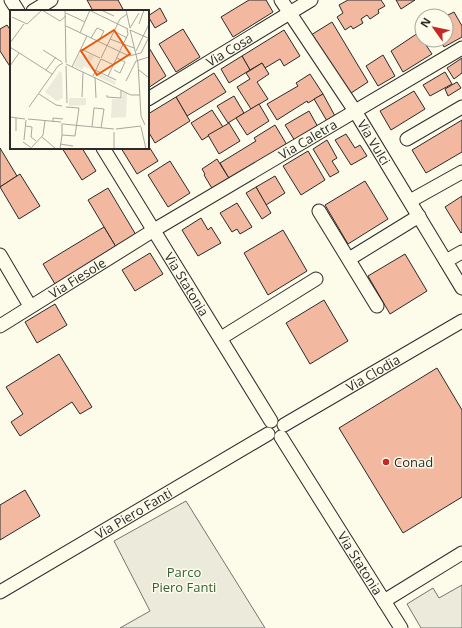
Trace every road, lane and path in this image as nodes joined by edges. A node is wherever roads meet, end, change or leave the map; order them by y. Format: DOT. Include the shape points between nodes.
graph roads {
  1 [pos="11,0"];
  2 [pos="51,0"];
  3 [pos="281,0"];
  4 [pos="311,0"];
  5 [pos="17,10"];
  6 [pos="35,10"];
  7 [pos="289,14"];
  8 [pos="462,48"];
  9 [pos="149,98"];
  10 [pos="462,107"];
  11 [pos="355,111"];
  12 [pos="407,140"];
  13 [pos="104,149"];
  14 [pos="462,172"];
  15 [pos="410,202"];
  16 [pos="319,211"];
  17 [pos="419,216"];
  18 [pos="154,230"];
  19 [pos="462,252"];
  20 [pos="0,254"];
  21 [pos="349,259"];
  22 [pos="446,261"];
  23 [pos="316,279"];
  24 [pos="462,288"];
  25 [pos="30,306"];
  26 [pos="377,306"];
  27 [pos="462,321"];
  28 [pos="0,326"];
  29 [pos="221,338"];
  30 [pos="278,432"];
  31 [pos="462,553"];
  32 [pos="0,592"];
  33 [pos="384,601"];
  34 [pos="401,628"];
  1 -- 5 [label="street"];
  2 -- 6 [label="street"];
  3 -- 7 [label="street, Via Vulci"];
  4 -- 7 [label="street, Via Cosa"];
  7 -- 9 [label="street, Via Cosa"];
  7 -- 11 [label="street, Via Vulci"];
  8 -- 11 [label="street, Via Caletra"];
  10 -- 12 [label="street"];
  11 -- 15 [label="street, Via Vulci"];
  11 -- 18 [label="street, Via Caletra"];
  13 -- 18 [label="street, Via Statonia"];
  14 -- 15 [label="street"];
  15 -- 17 [label="street, Via Vulci"];
  16 -- 21 [label="street"];
  17 -- 21 [label="street"];
  17 -- 22 [label="street, Via Vulci"];
  18 -- 25 [label="street, Via Fiesole"];
  18 -- 29 [label="street, Via Statonia"];
  19 -- 22 [label="street"];
  20 -- 25 [label="street"];
  21 -- 26 [label="street"];
  22 -- 24 [label="street, Via Vulci"];
  23 -- 29 [label="street"];
  25 -- 28 [label="street, Via Fiesole"];
  27 -- 30 [label="street, Via Clodia"];
  29 -- 30 [label="street, Via Statonia" via="271,421 280,421"];
  30 -- 32 [label="street, Via Piero Fanti"];
  30 -- 33 [label="street, Via Statonia"];
  31 -- 33 [label="street"];
  33 -- 34 [label="street, Via Statonia"];
}
